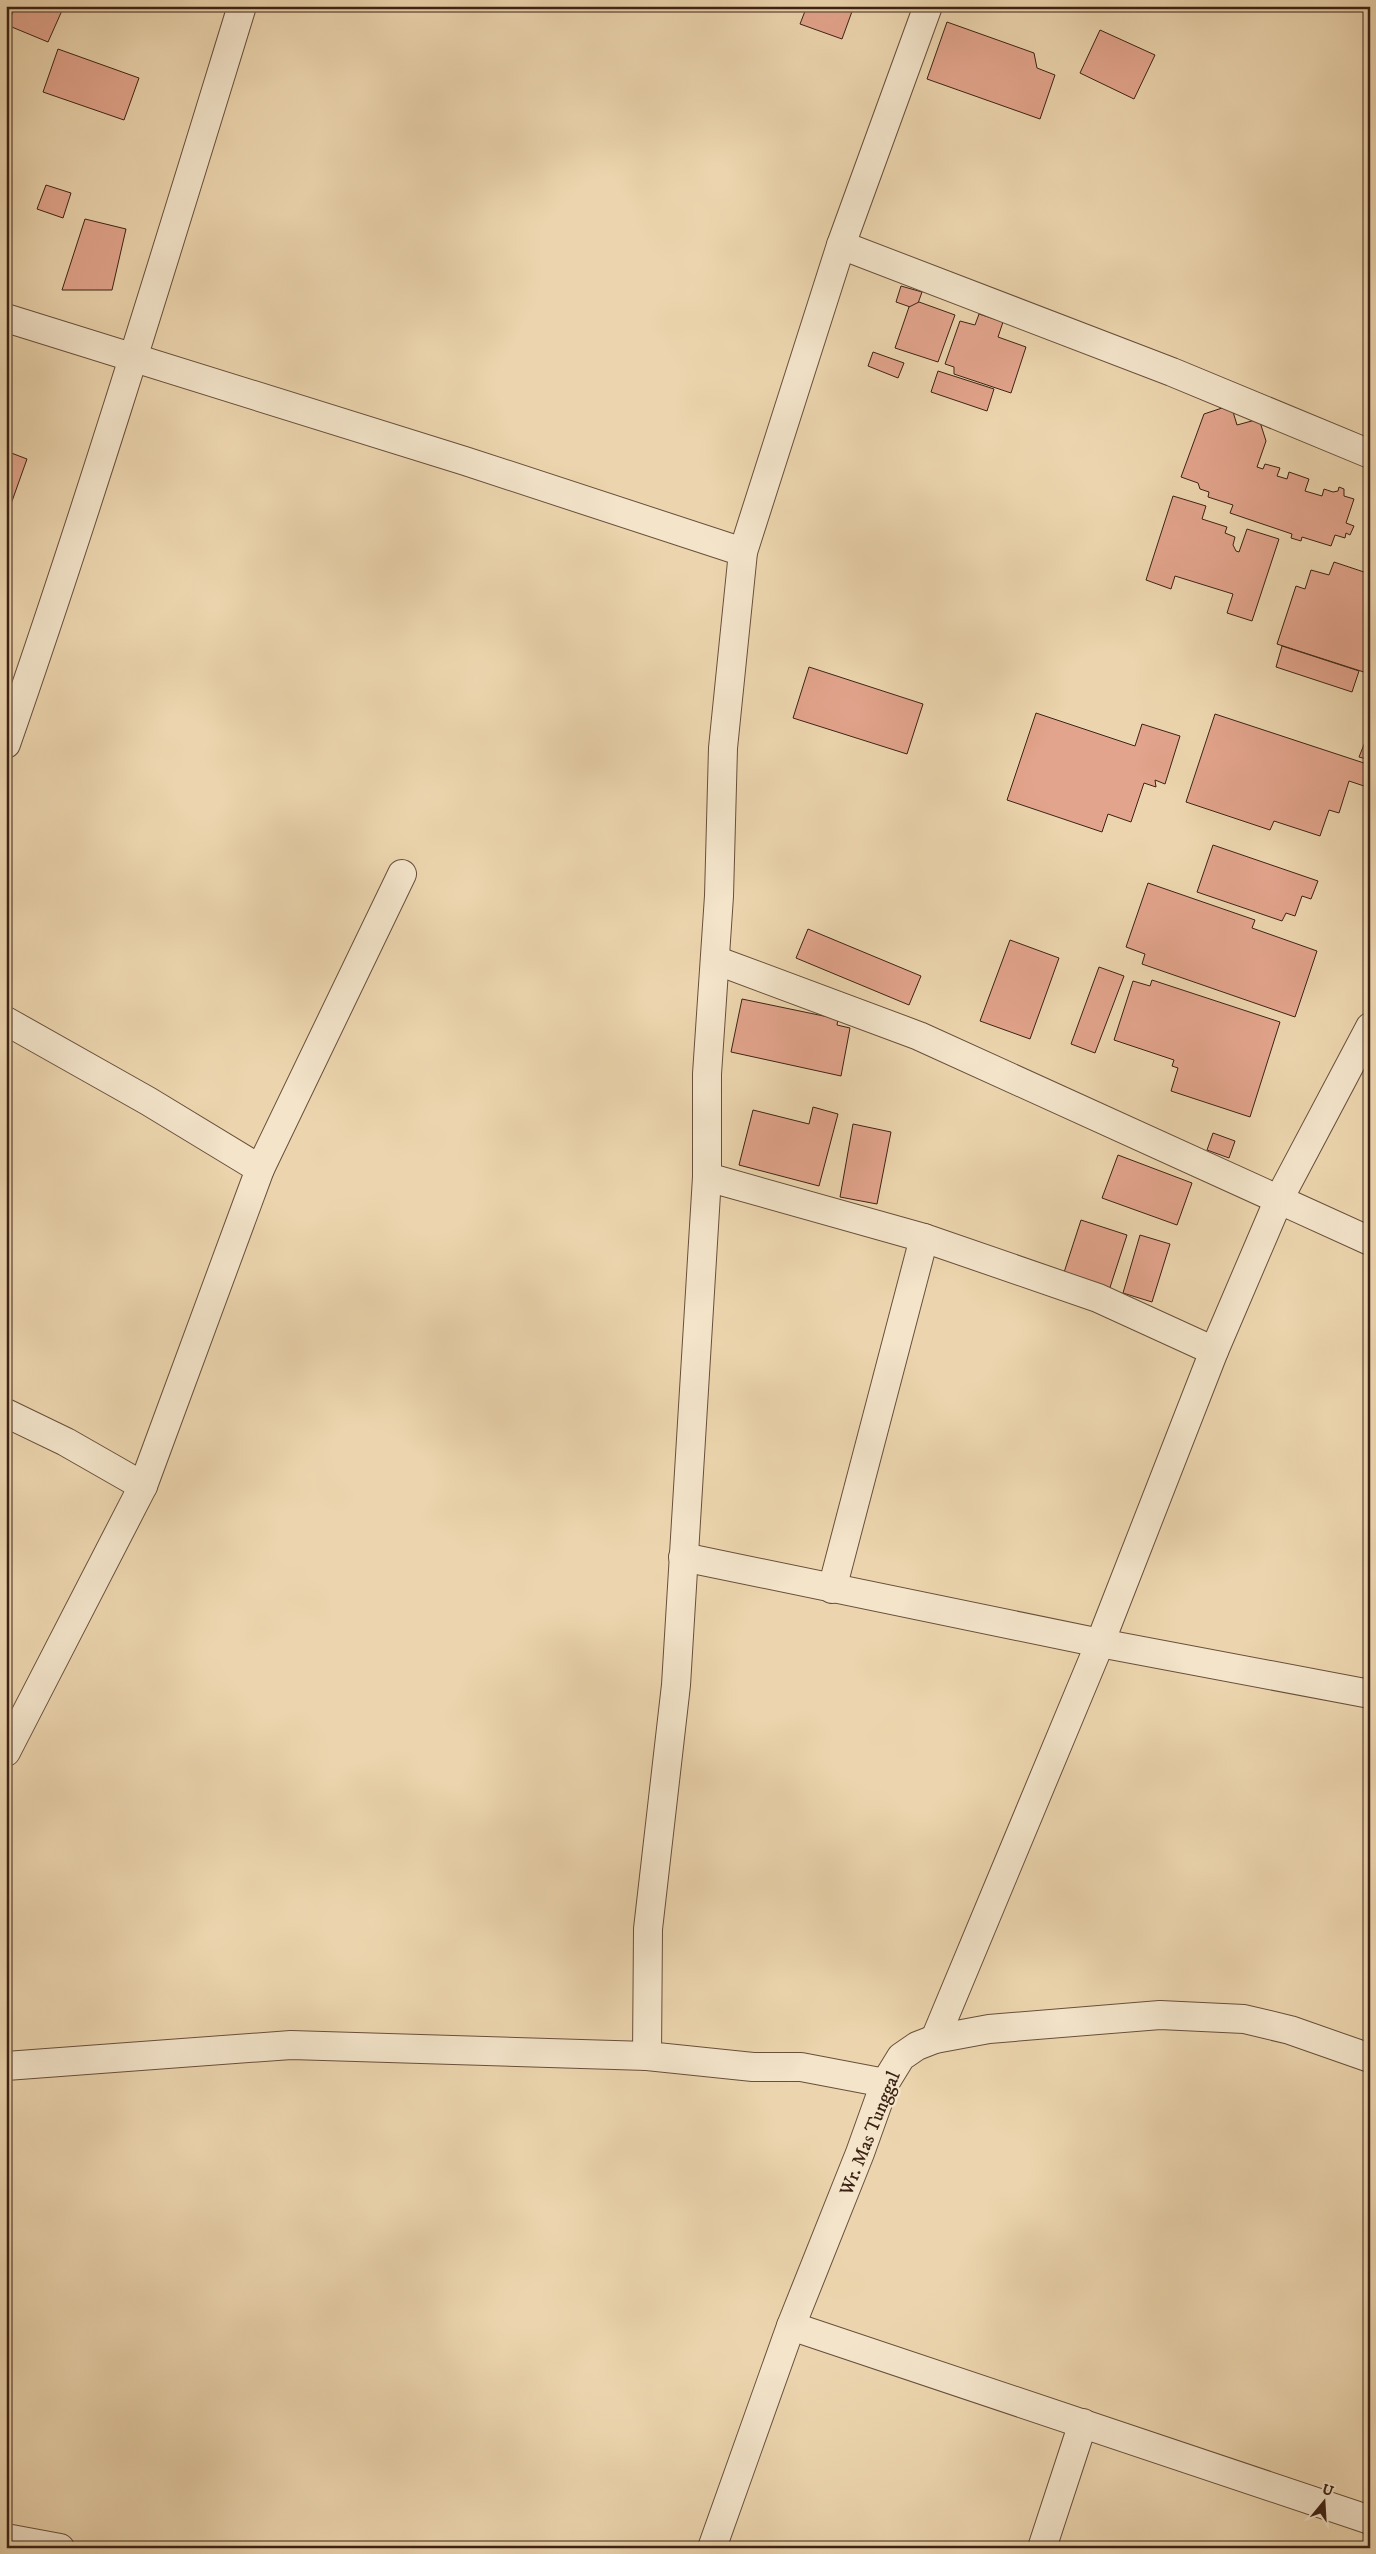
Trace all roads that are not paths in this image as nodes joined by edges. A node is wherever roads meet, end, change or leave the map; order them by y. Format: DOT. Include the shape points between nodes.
graph roads {
  1 [pos="242,6"];
  2 [pos="928,6"];
  3 [pos="841,245"];
  4 [pos="6,318"];
  5 [pos="134,358"];
  6 [pos="1370,454"];
  7 [pos="743,552"];
  8 [pos="6,744"];
  9 [pos="402,874"];
  10 [pos="715,960"];
  11 [pos="6,1021"];
  12 [pos="1370,1027"];
  13 [pos="260,1169"];
  14 [pos="707,1177"];
  15 [pos="1279,1199"];
  16 [pos="924,1238"];
  17 [pos="1370,1241"];
  18 [pos="1214,1351"];
  19 [pos="6,1413"];
  20 [pos="142,1486"];
  21 [pos="683,1557"];
  22 [pos="832,1589"];
  23 [pos="1100,1643"];
  24 [pos="1370,1694"];
  25 [pos="6,1752"];
  26 [pos="935,2039"];
  27 [pos="647,2056"];
  28 [pos="1370,2058"];
  29 [pos="6,2066"];
  30 [pos="885,2083"];
  31 [pos="792,2326"];
  32 [pos="1083,2423"];
  33 [pos="1370,2520"];
  34 [pos="6,2538"];
  35 [pos="60,2548"];
  36 [pos="712,2548"];
  37 [pos="1042,2548"];
  1 -- 5 [label="street"];
  2 -- 3 [label="street"];
  3 -- 6 [label="street" via="1172,372"];
  3 -- 7 [label="street"];
  4 -- 5 [label="street"];
  5 -- 7 [label="street"];
  5 -- 8 [label="street"];
  7 -- 10 [label="street" via="723,748 720,896"];
  9 -- 13 [label="street"];
  10 -- 14 [label="street" via="707,1074"];
  10 -- 15 [label="street" via="919,1036"];
  11 -- 13 [label="street"];
  12 -- 15 [label="street"];
  13 -- 20 [label="street"];
  14 -- 16 [label="street"];
  14 -- 21 [label="street"];
  15 -- 17 [label="street"];
  15 -- 18 [label="street"];
  16 -- 18 [label="street" via="1098,1298"];
  16 -- 22 [label="street"];
  18 -- 23 [label="street"];
  19 -- 20 [label="street" via="66,1442"];
  20 -- 25 [label="street"];
  21 -- 22 [label="street"];
  21 -- 27 [label="street" via="676,1685 648,1929"];
  22 -- 23 [label="street"];
  23 -- 24 [label="street"];
  23 -- 26 [label="street"];
  26 -- 28 [label="street, Wr. Mas Tunggal" via="989,2029 1160,2015 1203,2016 1244,2019 1290,2030"];
  26 -- 30 [label="street, Wr. Mas Tunggal" via="901,2057"];
  27 -- 29 [label="street" via="291,2045"];
  27 -- 30 [label="street" via="752,2067 801,2067"];
  30 -- 31 [label="street, Wr. Mas Tunggal"];
  31 -- 32 [label="street"];
  31 -- 36 [label="street, Wr. Mas Tunggal"];
  32 -- 33 [label="street"];
  32 -- 37 [label="street"];
  34 -- 35 [label="street"];
}
